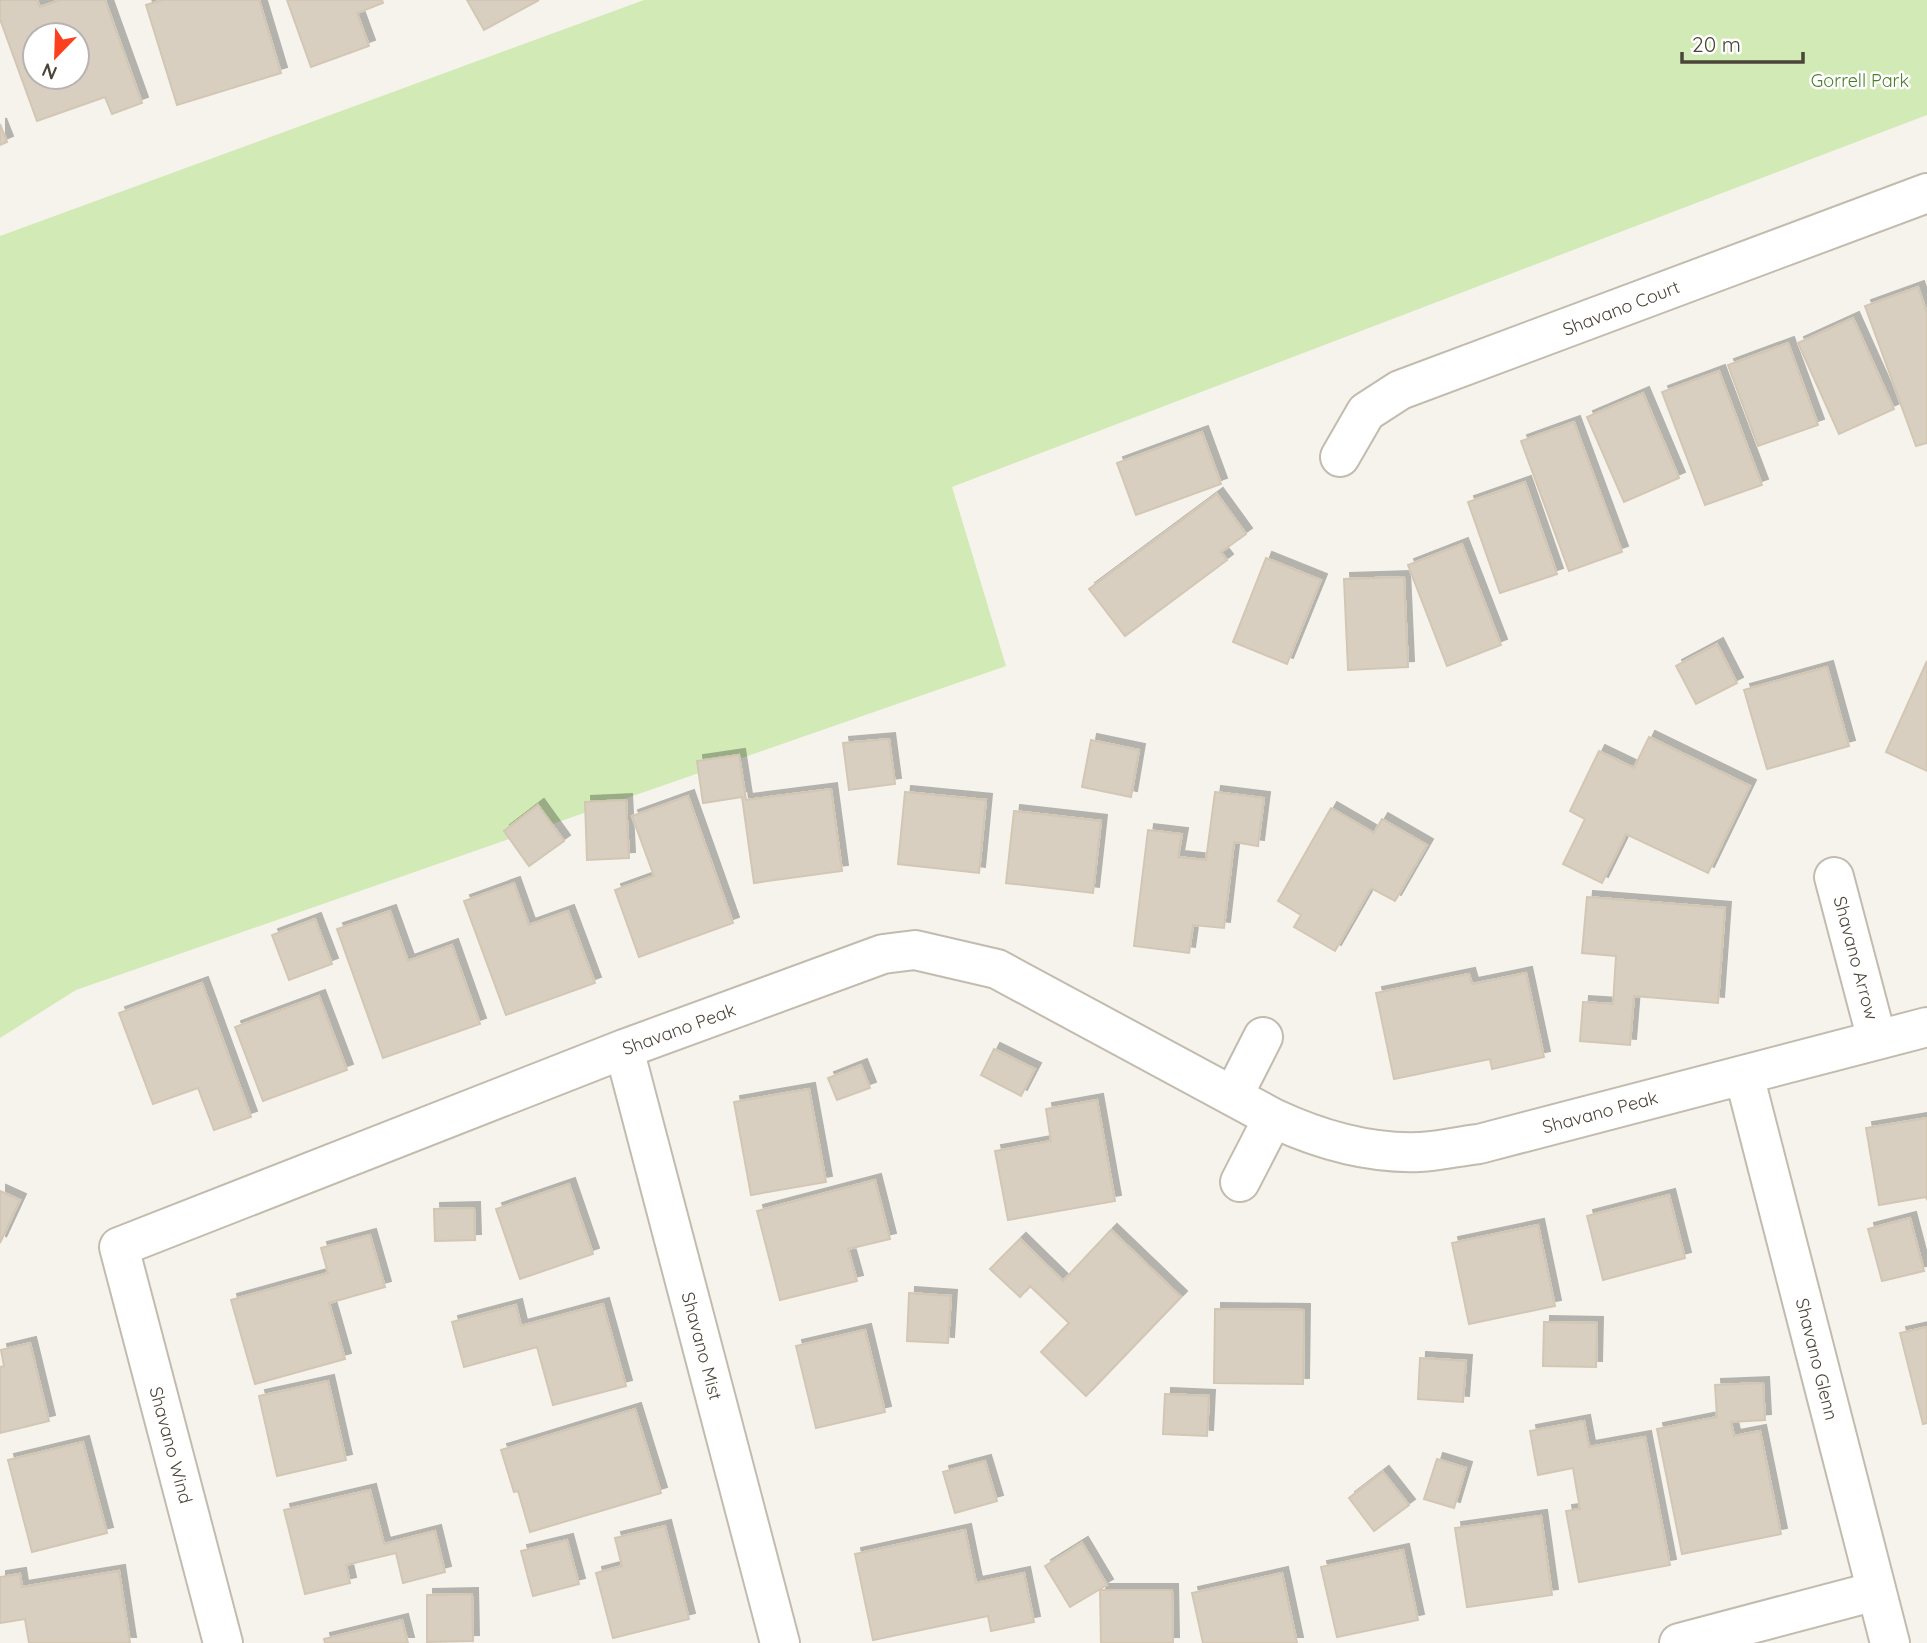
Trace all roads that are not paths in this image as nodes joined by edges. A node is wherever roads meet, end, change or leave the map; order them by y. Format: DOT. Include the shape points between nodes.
graph roads {
  1 [pos="1927,193"];
  2 [pos="1340,457"];
  3 [pos="1835,877"];
  4 [pos="1927,1027"];
  5 [pos="1263,1037"];
  6 [pos="1877,1040"];
  7 [pos="624,1049"];
  8 [pos="1744,1074"];
  9 [pos="1233,1096"];
  10 [pos="1273,1118"];
  11 [pos="1240,1182"];
  12 [pos="119,1247"];
  13 [pos="1876,1591"];
  14 [pos="223,1643"];
  15 [pos="780,1643"];
  16 [pos="1679,1643"];
  17 [pos="1890,1643"];
  1 -- 2 [label="street, Shavano Court" via="1400,390 1366,412"];
  3 -- 6 [label="street, Shavano Arrow"];
  4 -- 6 [label="street, Shavano Peak"];
  5 -- 9 [label="street"];
  6 -- 8 [label="street, Shavano Peak"];
  7 -- 9 [label="street, Shavano Peak" via="883,954 915,950 997,969"];
  7 -- 12 [label="street, Shavano Peak"];
  7 -- 15 [label="street, Shavano Mist"];
  8 -- 10 [label="street, Shavano Peak" via="1479,1144 1420,1152 1362,1149"];
  8 -- 13 [label="street, Shavano Glenn"];
  9 -- 10 [label="street, Shavano Peak"];
  10 -- 11 [label="street"];
  12 -- 14 [label="street, Shavano Wind"];
  13 -- 16 [label="street"];
  13 -- 17 [label="street, Shavano Glenn"];
}
